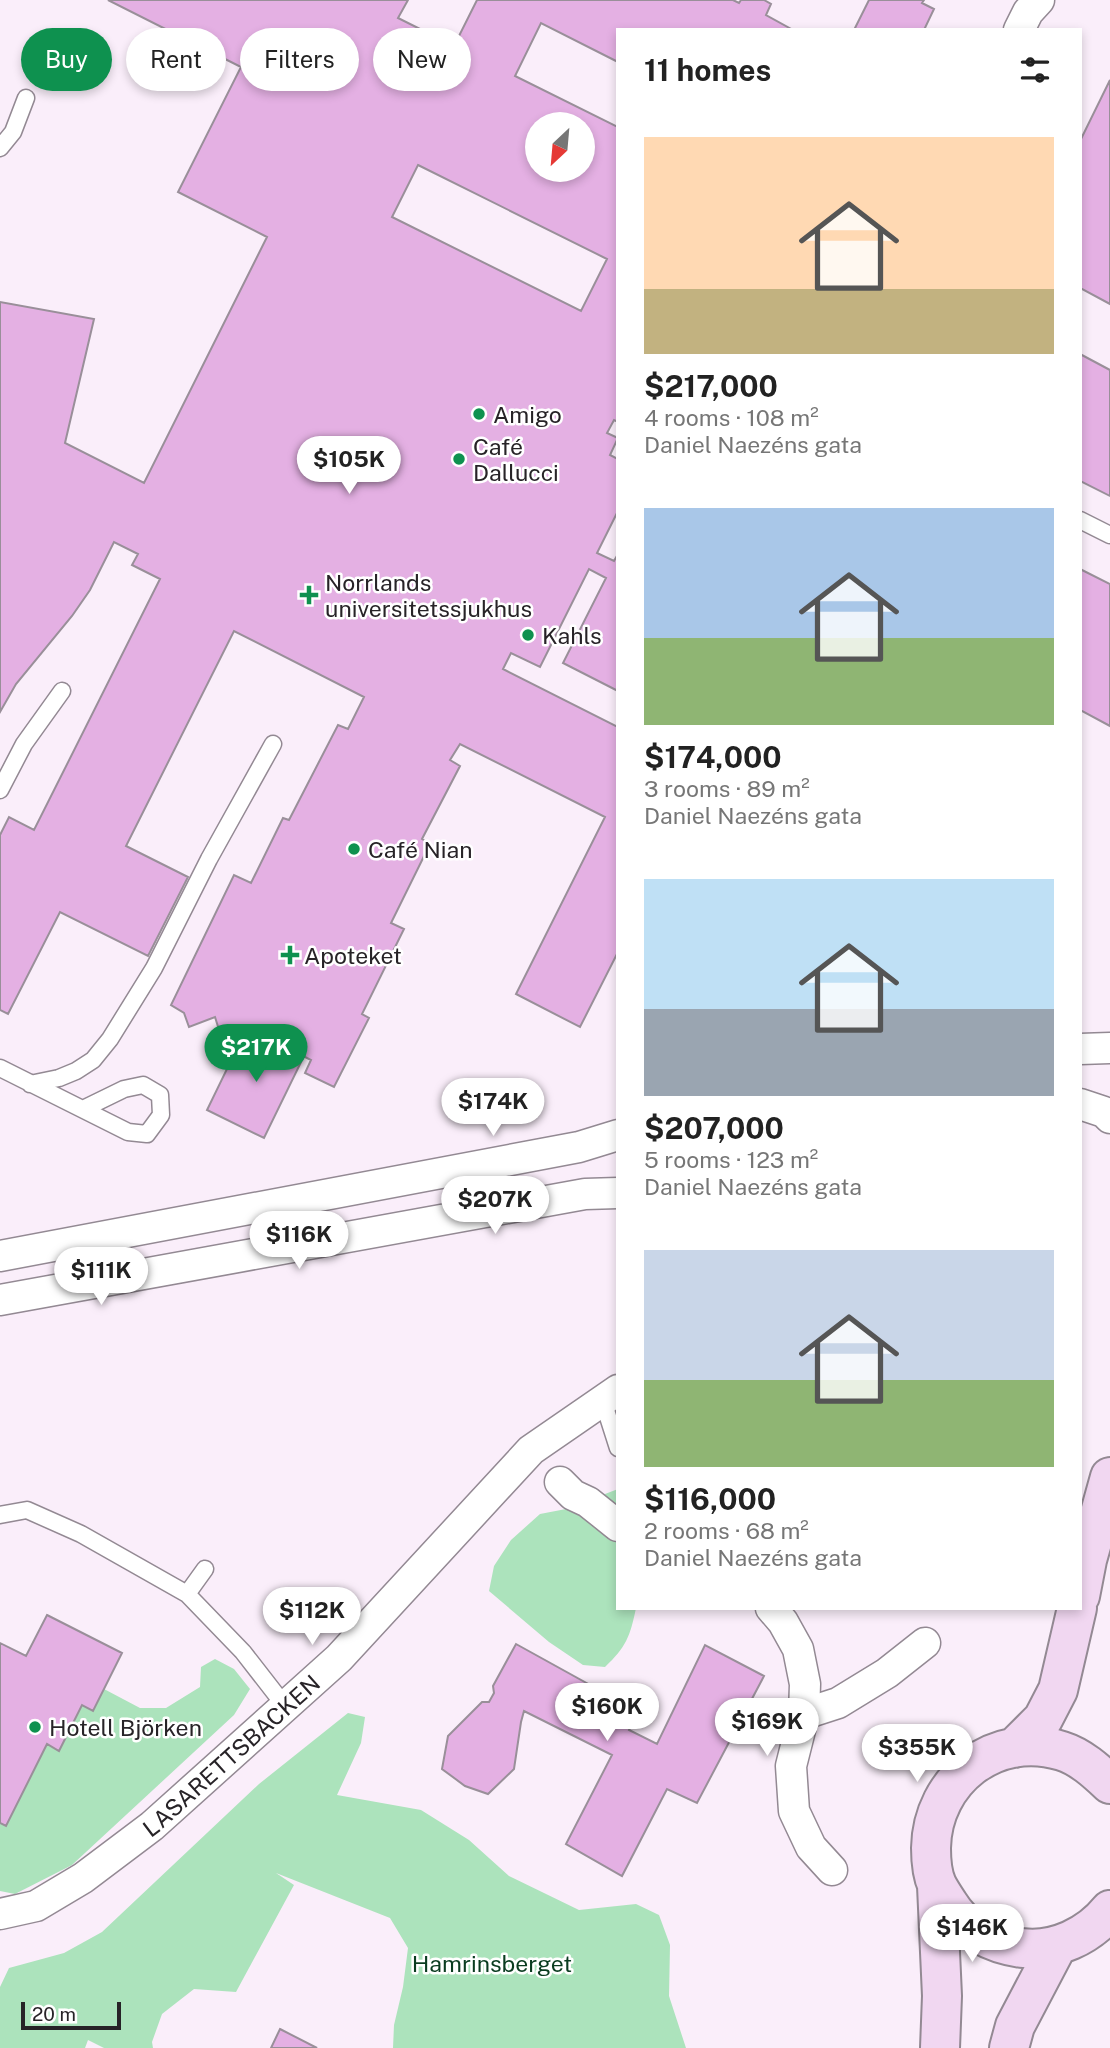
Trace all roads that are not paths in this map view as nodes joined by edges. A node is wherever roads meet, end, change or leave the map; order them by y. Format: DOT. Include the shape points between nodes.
graph roads {
  1 [pos="1040,0"];
  2 [pos="1020,28"];
  3 [pos="26,98"];
  4 [pos="0,148"];
  5 [pos="1082,521"];
  6 [pos="1110,535"];
  7 [pos="62,691"];
  8 [pos="273,744"];
  9 [pos="0,790"];
  10 [pos="1110,1048"];
  11 [pos="1082,1049"];
  12 [pos="0,1068"];
  13 [pos="30,1084"];
  14 [pos="1082,1105"];
  15 [pos="83,1109"];
  16 [pos="1110,1118"];
  17 [pos="616,1136"];
  18 [pos="616,1193"];
  19 [pos="0,1256"];
  20 [pos="0,1300"];
  21 [pos="610,1396"];
  22 [pos="616,1435"];
  23 [pos="1110,1477"];
  24 [pos="560,1482"];
  25 [pos="0,1515"];
  26 [pos="616,1524"];
  27 [pos="205,1569"];
  28 [pos="1082,1586"];
  29 [pos="187,1594"];
  30 [pos="773,1610"];
  31 [pos="1077,1610"];
  32 [pos="925,1643"];
  33 [pos="285,1706"];
  34 [pos="804,1714"];
  35 [pos="1014,1748"];
  36 [pos="1110,1784"];
  37 [pos="832,1870"];
  38 [pos="937,1884"];
  39 [pos="1110,1910"];
  40 [pos="0,1914"];
  41 [pos="1057,1946"];
  42 [pos="940,2048"];
  43 [pos="1009,2048"];
  1 -- 2 [label="street"];
  3 -- 4 [label="lane" via="13,132"];
  5 -- 6 [label="lane"];
  7 -- 9 [label="lane" via="24,744"];
  8 -- 13 [label="lane" via="154,968 110,1039 93,1060 76,1071"];
  10 -- 11 [label="street"];
  12 -- 13 [label="lane"];
  13 -- 15 [label="lane"];
  14 -- 16 [label="street"];
  15 -- 15 [label="lane" via="124,1089 144,1085 160,1095 161,1115 147,1134 128,1132"];
  17 -- 19 [label="street" via="579,1147"];
  18 -- 20 [label="street" via="585,1194"];
  21 -- 22 [label="lane"];
  21 -- 33 [label="street, LASARETTSBACKEN" via="531,1450 339,1658"];
  23 -- 28 [label="main road"];
  24 -- 26 [label="street"];
  25 -- 29 [label="lane" via="27,1510 81,1534"];
  27 -- 29 [label="lane"];
  29 -- 33 [label="lane" via="243,1652"];
  30 -- 34 [label="street" via="798,1648 805,1684"];
  31 -- 35 [label="main road" via="1058,1690 1043,1719"];
  32 -- 34 [label="street" via="838,1703"];
  33 -- 40 [label="street, LASARETTSBACKEN" via="152,1826 83,1878 36,1906"];
  34 -- 37 [label="street" via="792,1766 794,1811 811,1847"];
  35 -- 36 [label="main road" via="1064,1752"];
  35 -- 38 [label="main road" via="968,1769 940,1803 931,1829 930,1860"];
  38 -- 41 [label="main road" via="956,1916 981,1936 1019,1948"];
  38 -- 42 [label="main road"];
  39 -- 41 [label="main road" via="1079,1937"];
  41 -- 43 [label="main road" via="1015,2026"];
}
